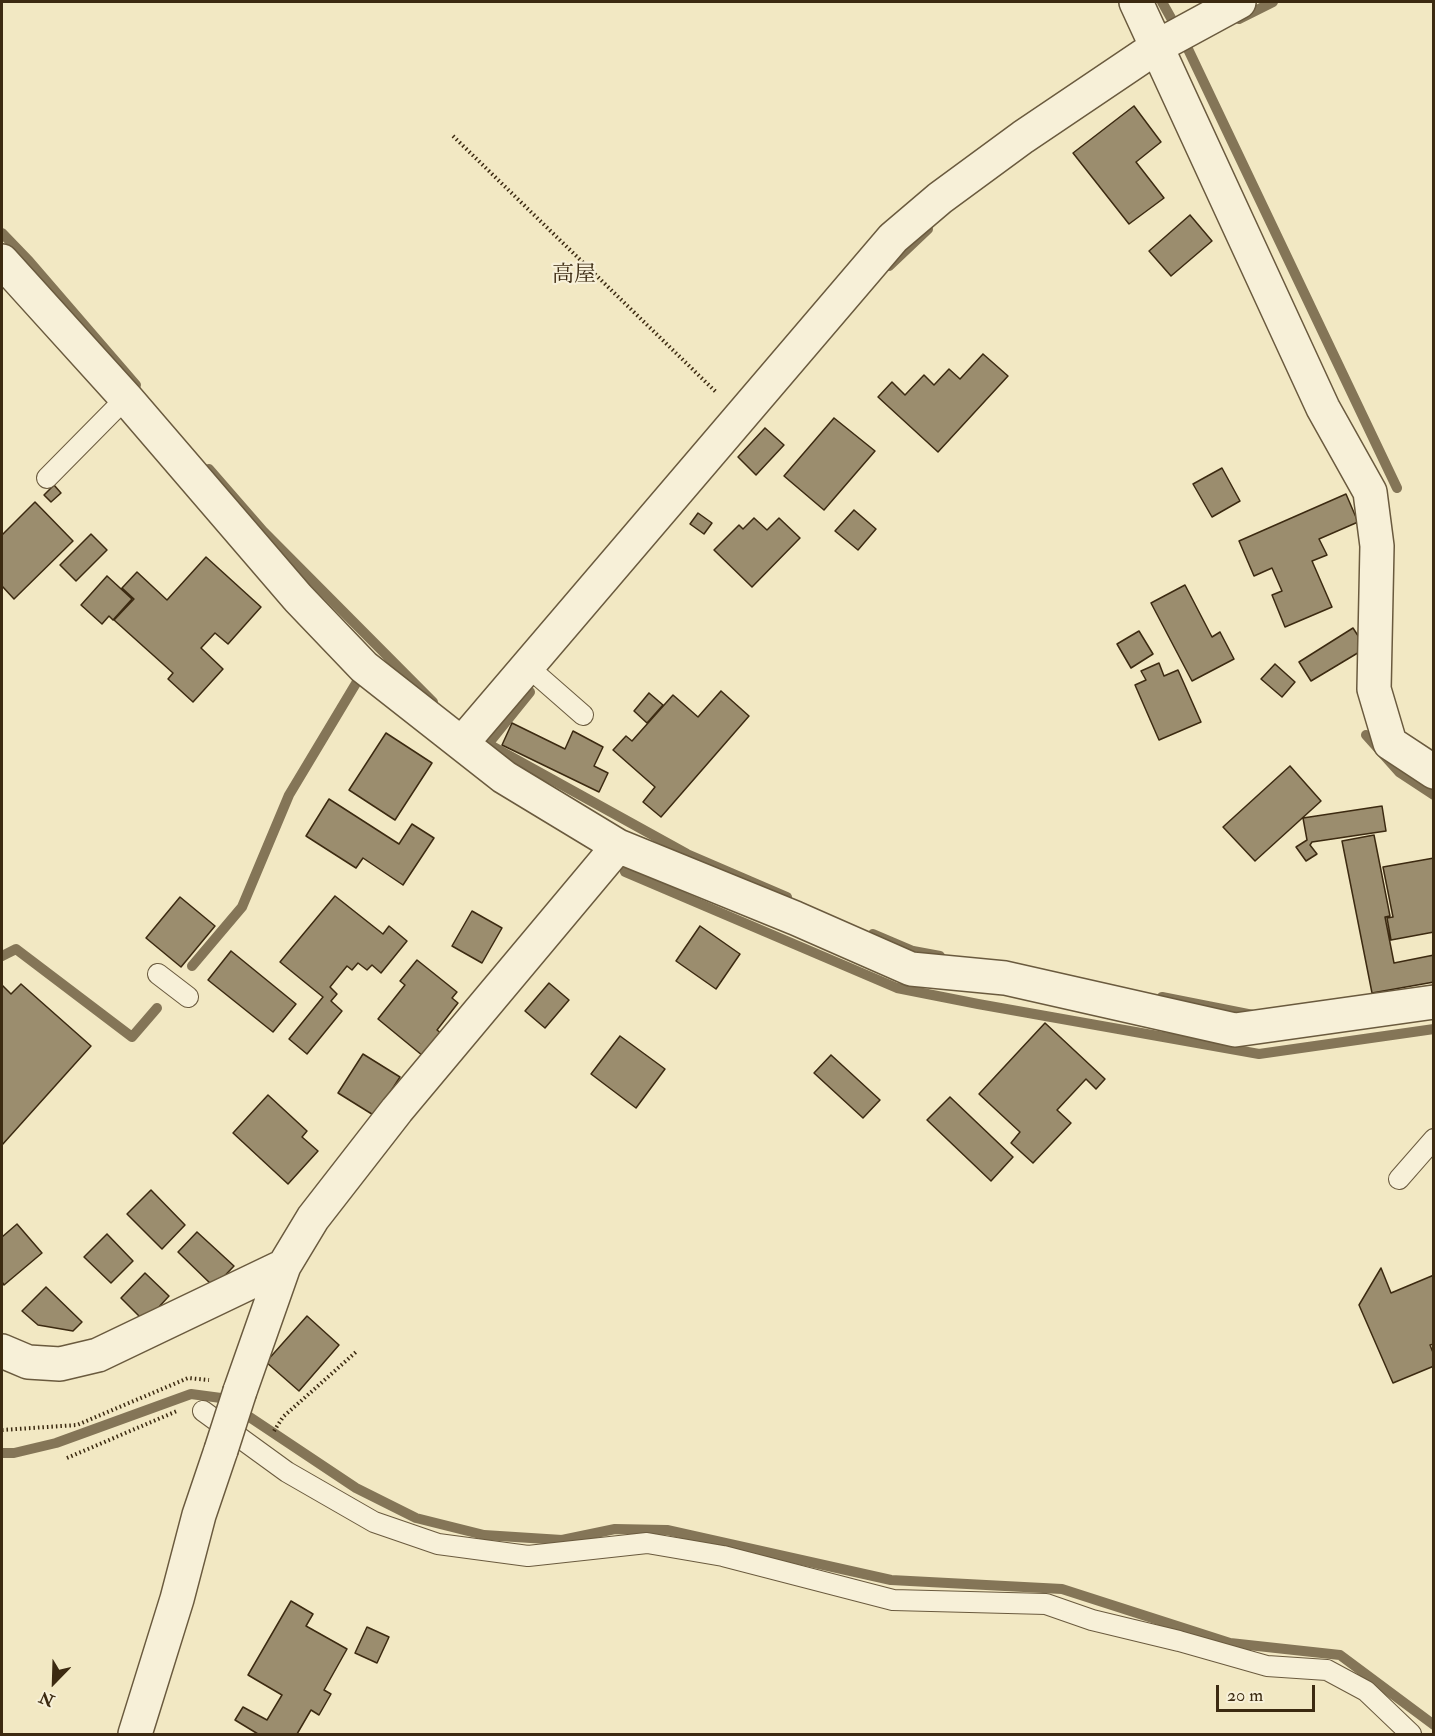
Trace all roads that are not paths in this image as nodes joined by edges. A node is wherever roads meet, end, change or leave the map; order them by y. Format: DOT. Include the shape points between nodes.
graph roads {
  1 [pos="1136,2"];
  2 [pos="1239,2"];
  3 [pos="1158,46"];
  4 [pos="2,261"];
  5 [pos="126,398"];
  6 [pos="47,478"];
  7 [pos="527,666"];
  8 [pos="583,715"];
  9 [pos="462,743"];
  10 [pos="1434,772"];
  11 [pos="618,846"];
  12 [pos="158,974"];
  13 [pos="188,997"];
  14 [pos="1434,1002"];
  15 [pos="1434,1139"];
  16 [pos="1399,1179"];
  17 [pos="284,1266"];
  18 [pos="2,1351"];
  19 [pos="203,1411"];
  20 [pos="135,1734"];
  21 [pos="1411,1734"];
  1 -- 3 [label="street"];
  2 -- 3 [label="street"];
  3 -- 7 [label="street" via="1023,137 893,238"];
  3 -- 10 [label="street" via="1323,408 1370,492 1377,546 1374,689 1390,743"];
  4 -- 5 [label="street"];
  5 -- 6 [label="lane"];
  5 -- 9 [label="street" via="298,598 364,667"];
  7 -- 8 [label="lane"];
  7 -- 9 [label="street"];
  9 -- 11 [label="street" via="504,777"];
  11 -- 14 [label="street" via="911,969 1005,978 1235,1030"];
  11 -- 17 [label="street" via="397,1110 313,1218"];
  12 -- 13 [label="lane"];
  15 -- 16 [label="lane"];
  17 -- 18 [label="street" via="98,1355 60,1364 28,1362"];
  17 -- 20 [label="street, bridge" via="227,1386 220,1450"];
  19 -- 21 [label="lane" via="287,1472 354,1511 438,1544 528,1556 647,1544 723,1556 893,1600 1046,1604 1267,1666 1327,1670 1366,1691"];
}
